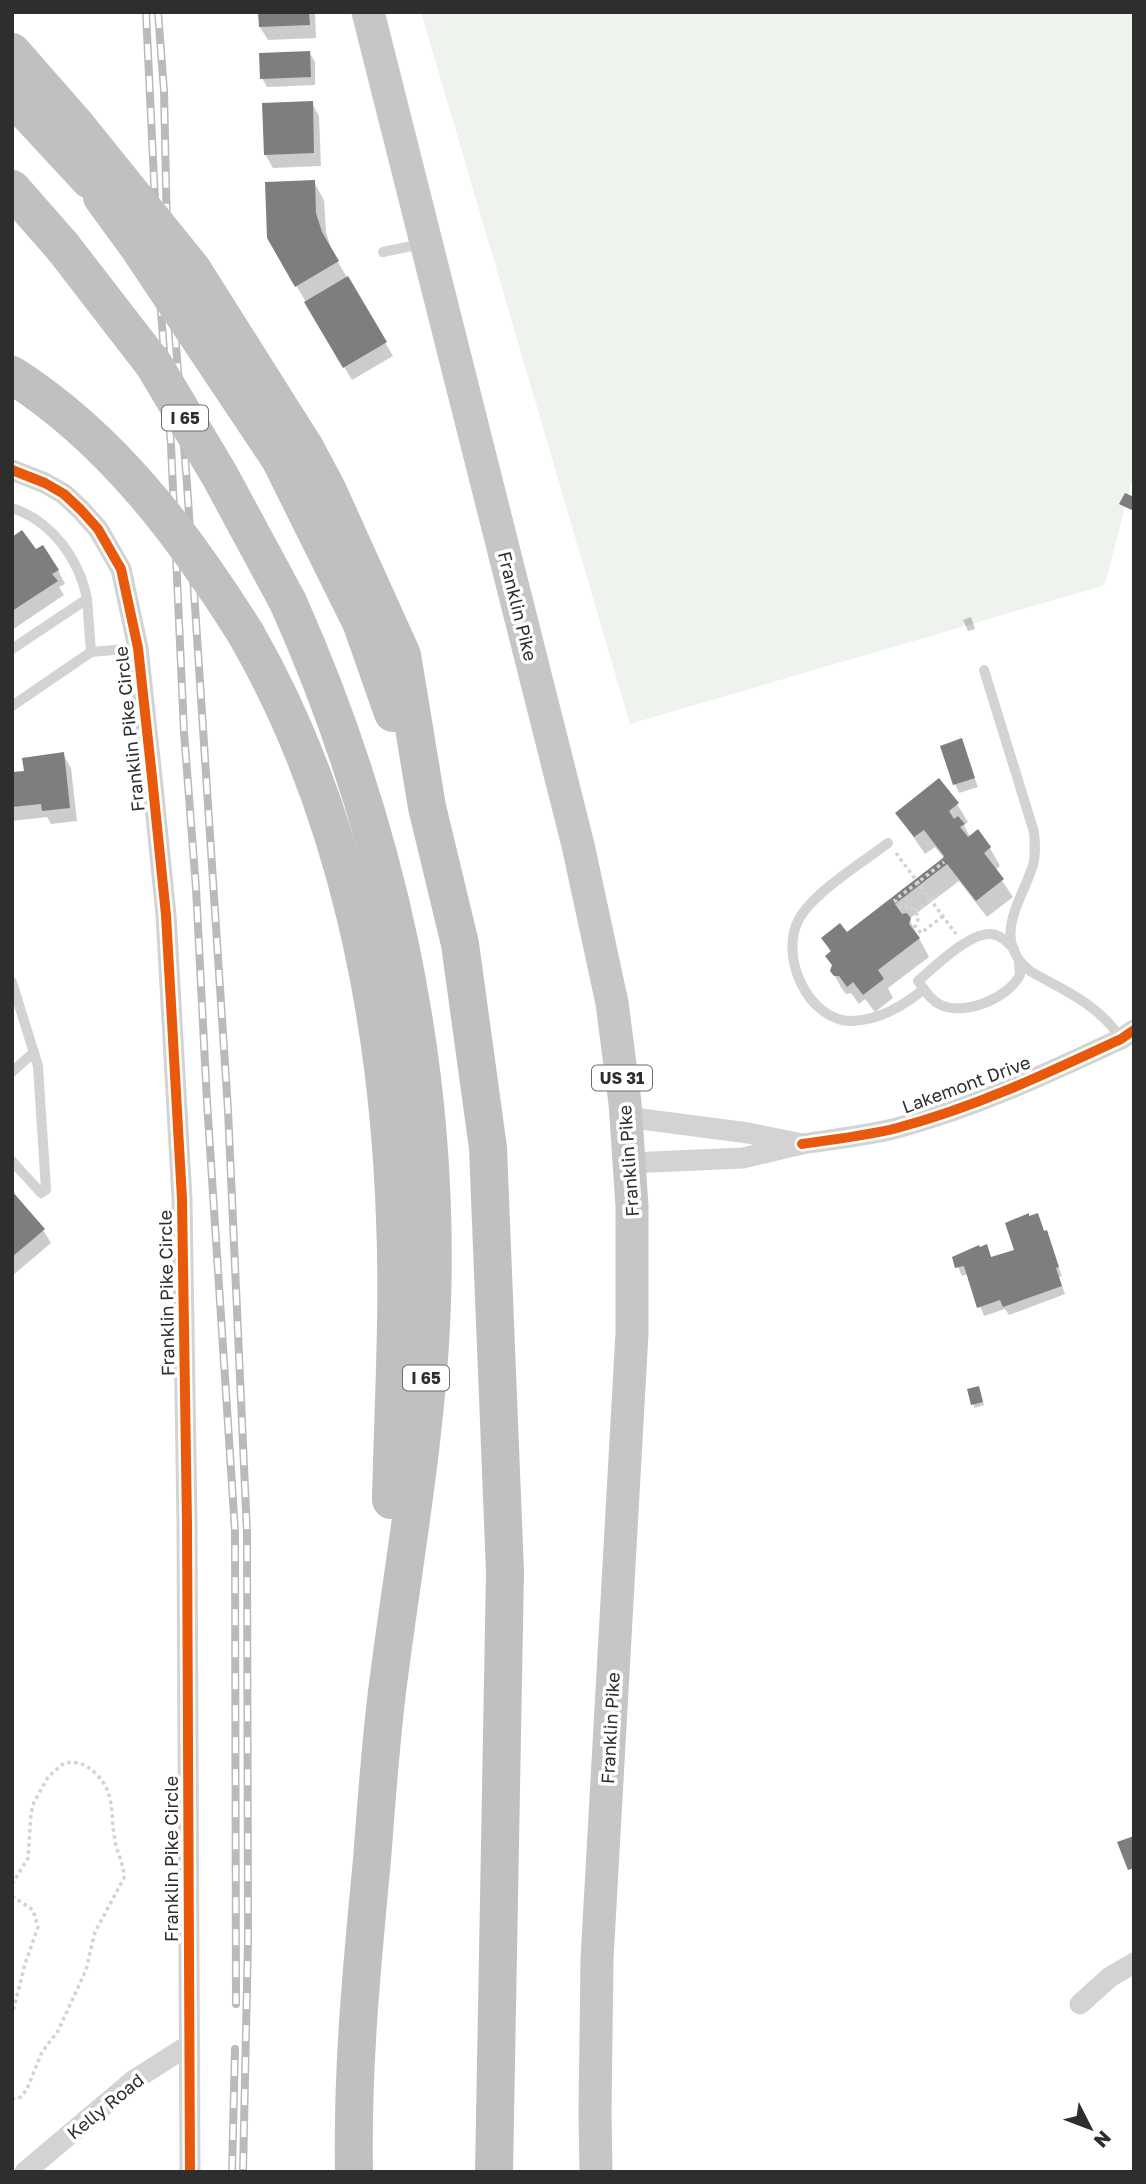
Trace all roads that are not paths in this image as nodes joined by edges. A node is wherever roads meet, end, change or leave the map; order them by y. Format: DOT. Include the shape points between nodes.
graph roads {
  1 [pos="368,12"];
  2 [pos="12,52"];
  3 [pos="12,96"];
  4 [pos="12,189"];
  5 [pos="426,243"];
  6 [pos="383,252"];
  7 [pos="12,375"];
  8 [pos="292,453"];
  9 [pos="12,470"];
  10 [pos="12,508"];
  11 [pos="86,599"];
  12 [pos="138,648"];
  13 [pos="12,649"];
  14 [pos="91,652"];
  15 [pos="984,670"];
  16 [pos="12,706"];
  17 [pos="888,843"];
  18 [pos="1016,953"];
  19 [pos="1045,980"];
  20 [pos="12,982"];
  21 [pos="923,989"];
  22 [pos="1004,992"];
  23 [pos="1127,1034"];
  24 [pos="34,1052"];
  25 [pos="12,1072"];
  26 [pos="626,1117"];
  27 [pos="802,1144"];
  28 [pos="12,1161"];
  29 [pos="630,1163"];
  30 [pos="389,1675"];
  31 [pos="1134,1962"];
  32 [pos="1080,2004"];
  33 [pos="189,2046"];
  34 [pos="25,2172"];
  35 [pos="190,2172"];
  36 [pos="354,2172"];
  37 [pos="494,2172"];
  38 [pos="596,2172"];
  1 -- 5 [label="main road, Franklin Pike / US 31"];
  2 -- 8 [label="highway, bridge" via="191,269"];
  3 -- 8 [label="highway, bridge" via="90,180"];
  4 -- 30 [label="highway, I 65, bridge" via="154,365 220,476 288,602 346,745 375,842 406,972 425,1106 433,1240 431,1329"];
  5 -- 6 [label="lane"];
  5 -- 26 [label="main road, Franklin Pike / US 31" via="581,858 612,1003"];
  7 -- 30 [label="highway, bridge" via="77,424 127,472 190,550 246,634 288,714 324,808 368,977 382,1065 394,1205 397,1290"];
  8 -- 37 [label="highway" via="361,622 427,807 460,944 488,1148 505,1571"];
  9 -- 12 [label="street, Franklin Pike Circle" via="64,494 99,528 121,569"];
  10 -- 11 [label="lane" via="57,537 81,576"];
  11 -- 13 [label="lane"];
  11 -- 14 [label="lane"];
  12 -- 14 [label="lane"];
  12 -- 33 [label="street, Franklin Pike Circle" via="166,915 182,1199"];
  14 -- 16 [label="lane"];
  15 -- 18 [label="lane" via="1034,832 1033,866 1012,918"];
  17 -- 21 [label="lane" via="803,912 792,936 794,966 815,1002 850,1021 883,1015"];
  18 -- 19 [label="lane" via="1030,971"];
  18 -- 21 [label="lane" via="1002,938 988,934 964,944 918,981"];
  18 -- 22 [label="lane" via="1020,975"];
  19 -- 22 [label="lane"];
  19 -- 23 [label="lane" via="1097,1010"];
  20 -- 24 [label="lane"];
  21 -- 22 [label="lane" via="936,1003 953,1008 977,1005"];
  23 -- 27 [label="street, Lakemont Drive" via="1015,1088 955,1110 895,1128"];
  24 -- 25 [label="lane"];
  24 -- 28 [label="lane" via="46,1190 41,1193"];
  26 -- 27 [label="street, Lakemont Drive"];
  26 -- 29 [label="main road, Franklin Pike / US 31"];
  27 -- 29 [label="street, Lakemont Drive" via="743,1158"];
  29 -- 38 [label="main road, Franklin Pike / US 31" via="632,1333 597,1959"];
  30 -- 36 [label="highway, I 65" via="358,2010"];
  31 -- 32 [label="street"];
  33 -- 34 [label="street, Kelly Road" via="134,2080"];
  33 -- 35 [label="street, Franklin Pike Circle"];
}
